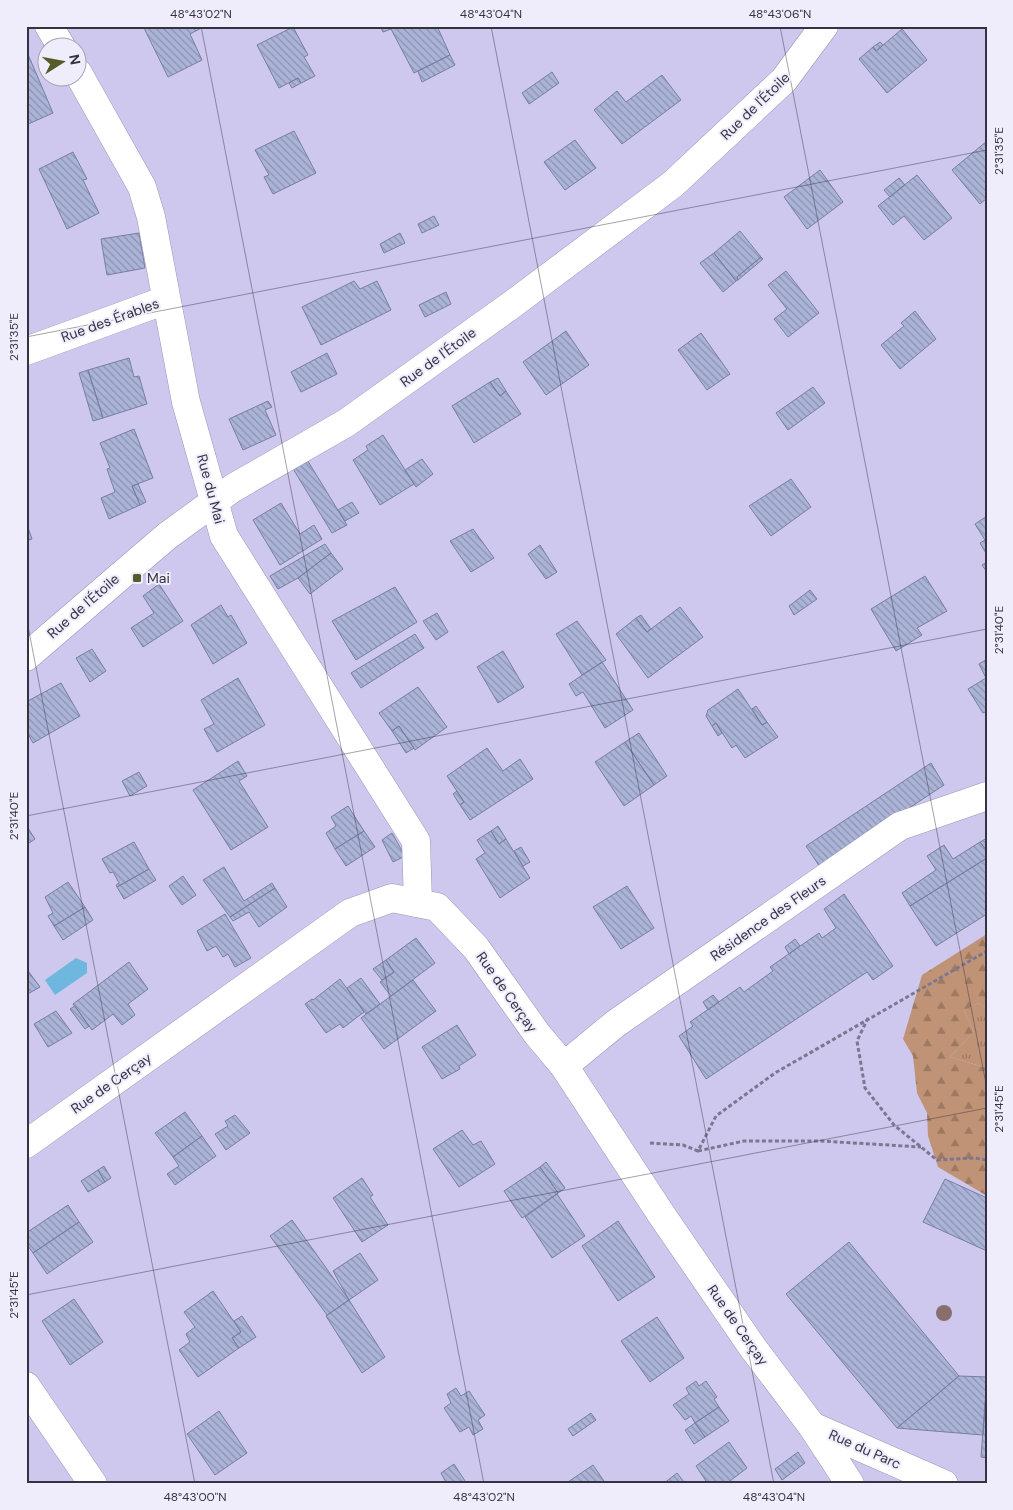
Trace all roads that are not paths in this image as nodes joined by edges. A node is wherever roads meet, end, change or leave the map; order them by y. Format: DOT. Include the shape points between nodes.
graph roads {
  1 [pos="50,26"];
  2 [pos="824,26"];
  3 [pos="57,38"];
  4 [pos="86,88"];
  5 [pos="166,300"];
  6 [pos="26,351"];
  7 [pos="213,503"];
  8 [pos="26,657"];
  9 [pos="987,796"];
  10 [pos="418,903"];
  11 [pos="564,1066"];
  12 [pos="26,1144"];
  13 [pos="26,1386"];
  14 [pos="812,1426"];
  15 [pos="93,1484"];
  16 [pos="850,1484"];
  17 [pos="944,1484"];
  1 -- 3 [label="street"];
  2 -- 7 [label="street, Rue de l'Étoile" via="784,80 672,184 510,306 346,423 233,488"];
  4 -- 5 [label="street, Rue du Mai" via="142,187 151,217"];
  5 -- 6 [label="street, Rue des Érables"];
  5 -- 7 [label="street, Rue du Mai" via="186,402"];
  7 -- 8 [label="street, Rue de l'Étoile" via="120,573"];
  7 -- 10 [label="street, Rue du Mai" via="224,536 416,841"];
  9 -- 11 [label="street, Résidence des Fleurs" via="900,826 615,1024"];
  10 -- 11 [label="street, Rue de Cerçay" via="437,907 476,948 537,1034"];
  10 -- 12 [label="street, Rue de Cerçay" via="392,898 350,913"];
  11 -- 14 [label="street, Rue de Cerçay" via="661,1214"];
  13 -- 15 [label="street"];
  14 -- 16 [label="street, Rue de Cerçay"];
  14 -- 17 [label="street, Rue du Parc"];
}
